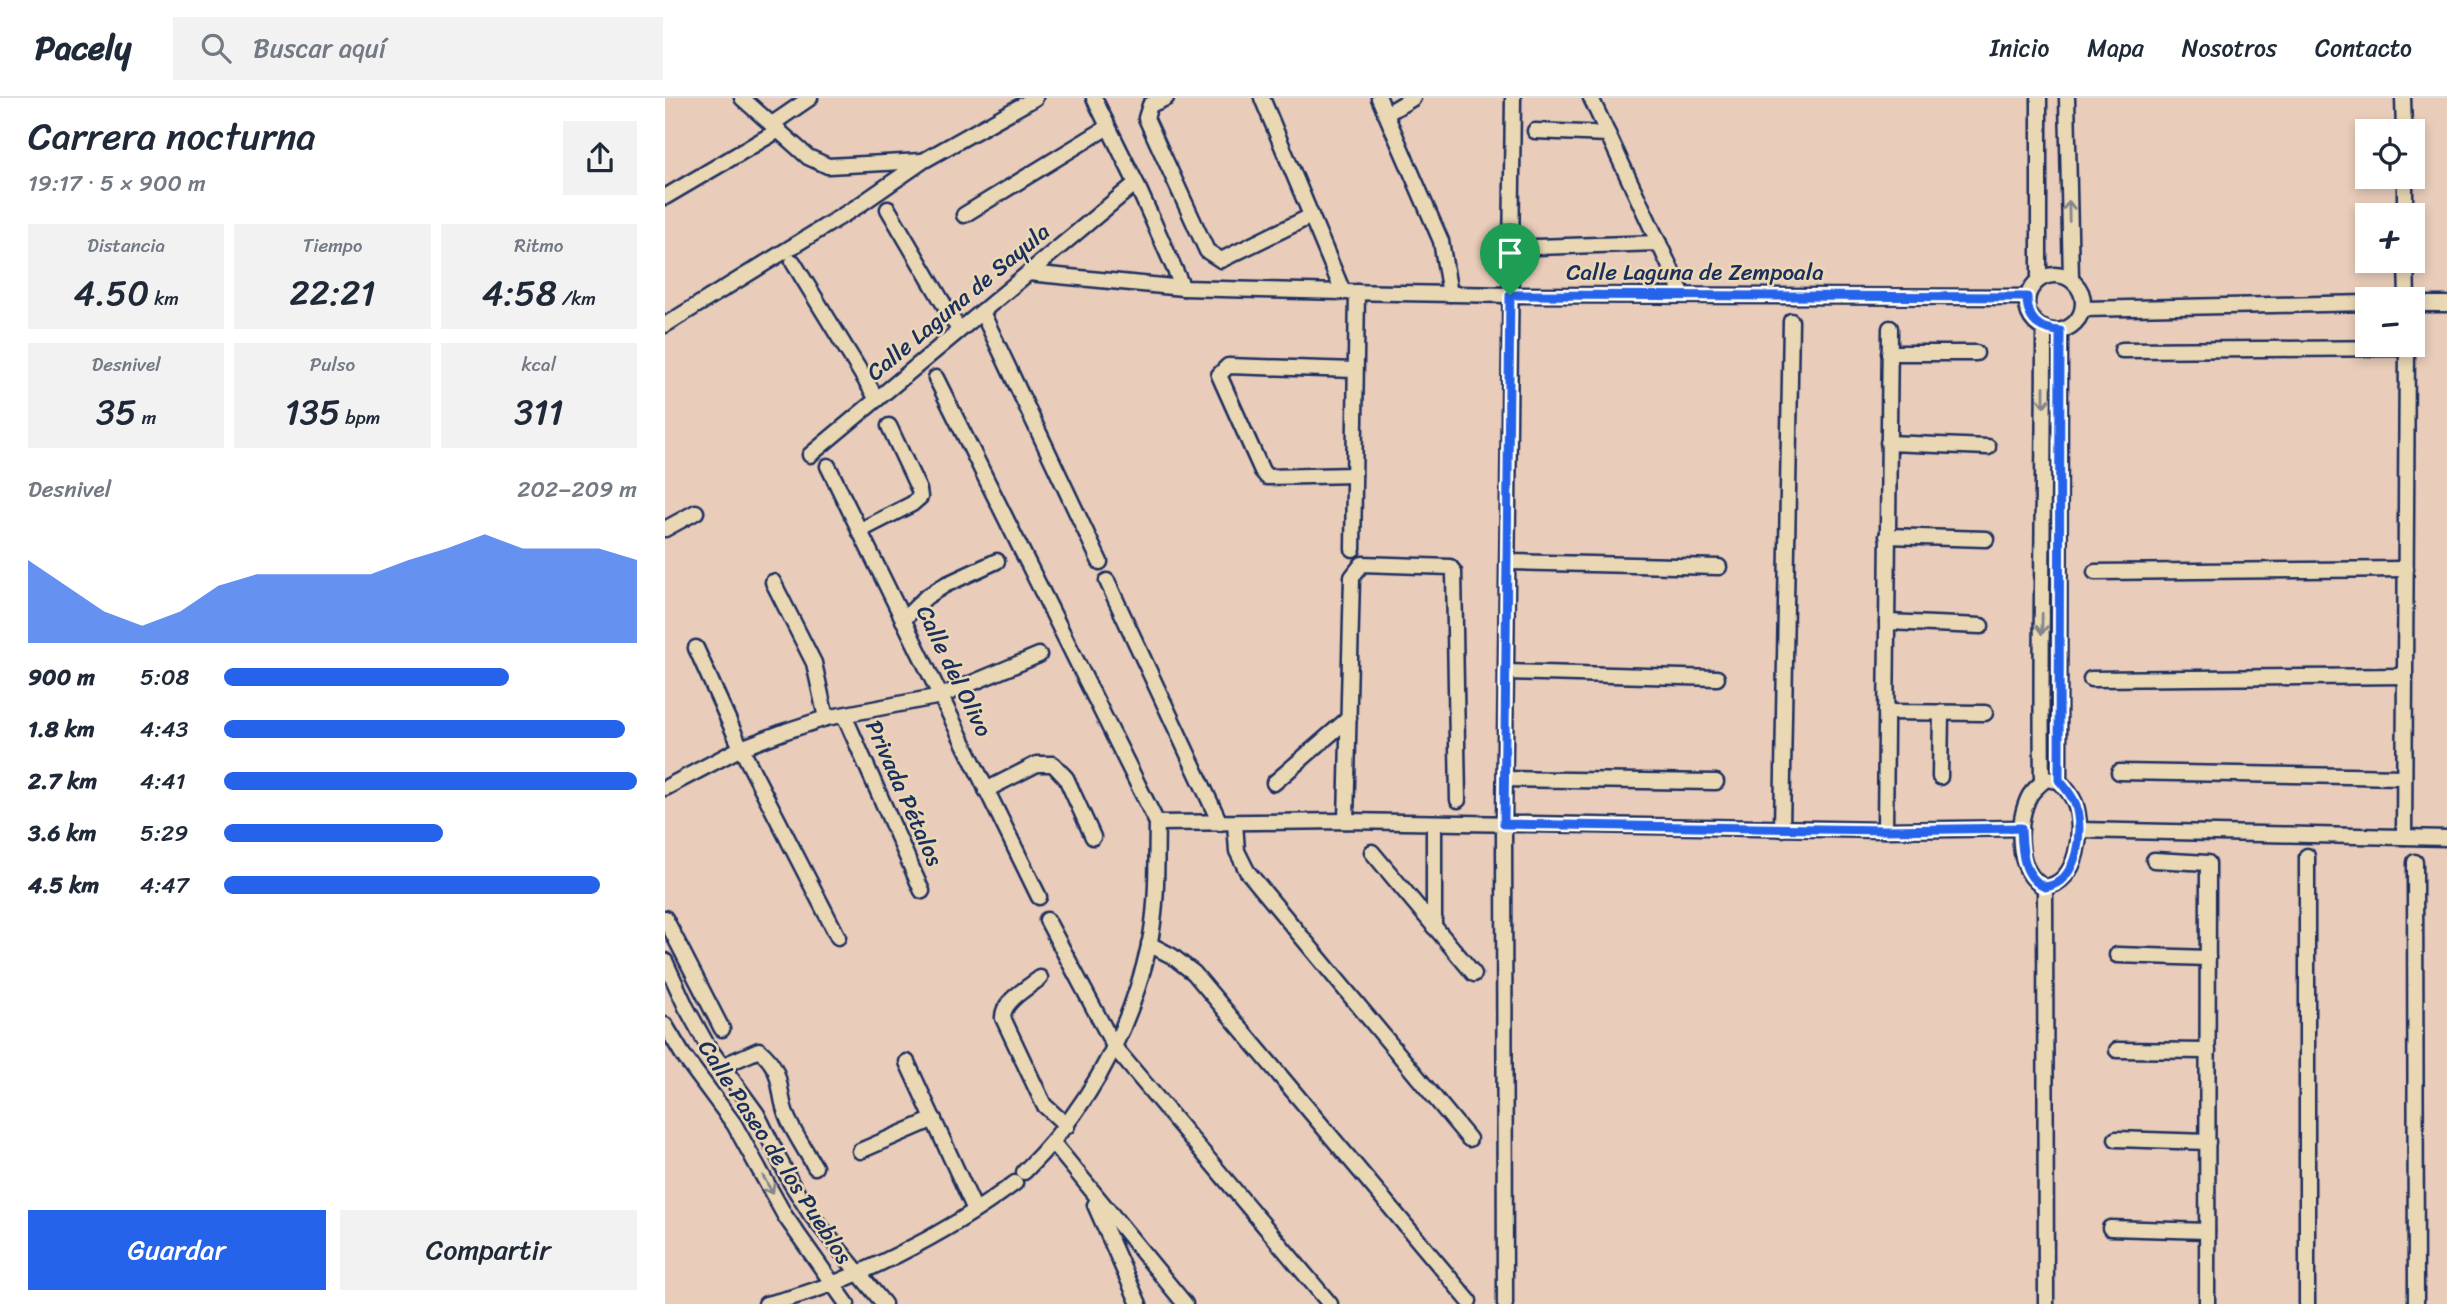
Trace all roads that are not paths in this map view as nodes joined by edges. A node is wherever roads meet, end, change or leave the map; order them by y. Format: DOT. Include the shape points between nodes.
graph roads {
  1 [pos="742,98"];
  2 [pos="810,98"];
  3 [pos="1035,98"];
  4 [pos="1094,98"];
  5 [pos="1166,98"];
  6 [pos="1262,98"];
  7 [pos="1379,98"];
  8 [pos="1413,98"];
  9 [pos="1513,98"];
  10 [pos="1591,98"];
  11 [pos="2039,98"];
  12 [pos="2067,98"];
  13 [pos="2403,98"];
  14 [pos="1386,114"];
  15 [pos="2404,119"];
  16 [pos="775,127"];
  17 [pos="1108,127"];
  18 [pos="1535,131"];
  19 [pos="1608,134"];
  20 [pos="923,160"];
  21 [pos="1136,183"];
  22 [pos="665,197"];
  23 [pos="888,209"];
  24 [pos="964,215"];
  25 [pos="1311,216"];
  26 [pos="1659,243"];
  27 [pos="1536,247"];
  28 [pos="793,262"];
  29 [pos="1028,273"];
  30 [pos="2039,279"];
  31 [pos="2071,279"];
  32 [pos="1183,288"];
  33 [pos="1350,292"];
  34 [pos="1450,294"];
  35 [pos="1510,295"];
  36 [pos="1683,295"];
  37 [pos="2027,297"];
  38 [pos="2355,303"];
  39 [pos="2425,304"];
  40 [pos="2447,304"];
  41 [pos="2083,309"];
  42 [pos="982,312"];
  43 [pos="1791,321"];
  44 [pos="665,325"];
  45 [pos="1889,328"];
  46 [pos="2043,328"];
  47 [pos="959,330"];
  48 [pos="2060,331"];
  49 [pos="2355,347"];
  50 [pos="2122,350"];
  51 [pos="1889,353"];
  52 [pos="1976,353"];
  53 [pos="2407,357"];
  54 [pos="1355,370"];
  55 [pos="936,378"];
  56 [pos="877,399"];
  57 [pos="889,426"];
  58 [pos="1888,443"];
  59 [pos="1988,447"];
  60 [pos="810,455"];
  61 [pos="828,466"];
  62 [pos="1354,475"];
  63 [pos="696,512"];
  64 [pos="665,529"];
  65 [pos="859,531"];
  66 [pos="1888,536"];
  67 [pos="1986,539"];
  68 [pos="1353,548"];
  69 [pos="997,561"];
  70 [pos="1100,562"];
  71 [pos="1507,562"];
  72 [pos="1719,567"];
  73 [pos="2406,569"];
  74 [pos="2095,572"];
  75 [pos="1107,581"];
  76 [pos="773,582"];
  77 [pos="903,620"];
  78 [pos="1887,622"];
  79 [pos="1981,626"];
  80 [pos="696,648"];
  81 [pos="1039,655"];
  82 [pos="1506,672"];
  83 [pos="2405,676"];
  84 [pos="1717,678"];
  85 [pos="2091,679"];
  86 [pos="941,696"];
  87 [pos="1886,712"];
  88 [pos="1941,713"];
  89 [pos="1985,713"];
  90 [pos="843,715"];
  91 [pos="826,718"];
  92 [pos="1349,718"];
  93 [pos="741,748"];
  94 [pos="2119,772"];
  95 [pos="1940,776"];
  96 [pos="2405,777"];
  97 [pos="1505,779"];
  98 [pos="2059,780"];
  99 [pos="1716,782"];
  100 [pos="2042,782"];
  101 [pos="1274,783"];
  102 [pos="665,788"];
  103 [pos="986,790"];
  104 [pos="1458,800"];
  105 [pos="1346,821"];
  106 [pos="1157,823"];
  107 [pos="1220,823"];
  108 [pos="1235,823"];
  109 [pos="1434,823"];
  110 [pos="1504,824"];
  111 [pos="1782,828"];
  112 [pos="2021,828"];
  113 [pos="1885,830"];
  114 [pos="2079,830"];
  115 [pos="1093,836"];
  116 [pos="2404,837"];
  117 [pos="2447,838"];
  118 [pos="1372,852"];
  119 [pos="2307,856"];
  120 [pos="2154,860"];
  121 [pos="2415,862"];
  122 [pos="2045,887"];
  123 [pos="922,891"];
  124 [pos="1039,897"];
  125 [pos="665,918"];
  126 [pos="1048,920"];
  127 [pos="1434,927"];
  128 [pos="838,937"];
  129 [pos="1149,944"];
  130 [pos="2117,955"];
  131 [pos="2208,958"];
  132 [pos="665,961"];
  133 [pos="1473,974"];
  134 [pos="1040,978"];
  135 [pos="665,1025"];
  136 [pos="722,1029"];
  137 [pos="1115,1048"];
  138 [pos="2117,1050"];
  139 [pos="2208,1051"];
  140 [pos="908,1062"];
  141 [pos="722,1066"];
  142 [pos="934,1119"];
  143 [pos="1067,1126"];
  144 [pos="1469,1139"];
  145 [pos="2116,1139"];
  146 [pos="2208,1142"];
  147 [pos="1053,1143"];
  148 [pos="860,1151"];
  149 [pos="815,1167"];
  150 [pos="1088,1188"];
  151 [pos="975,1210"];
  152 [pos="2110,1228"];
  153 [pos="2207,1231"];
  154 [pos="859,1272"];
  155 [pos="835,1284"];
  156 [pos="1469,1301"];
  157 [pos="766,1304"];
  158 [pos="847,1304"];
  159 [pos="884,1304"];
  160 [pos="1139,1304"];
  161 [pos="1185,1304"];
  162 [pos="1330,1304"];
  163 [pos="1505,1304"];
  164 [pos="2046,1304"];
  165 [pos="2207,1304"];
  166 [pos="2307,1304"];
  167 [pos="2416,1304"];
  1 -- 16 [label="street"];
  2 -- 16 [label="street"];
  3 -- 20 [label="street"];
  4 -- 17 [label="street"];
  5 -- 25 [label="street" via="1150,105 1146,118 1213,256 1221,260"];
  6 -- 25 [label="street"];
  7 -- 14 [label="street"];
  8 -- 14 [label="street"];
  9 -- 35 [label="street"];
  10 -- 19 [label="street"];
  11 -- 30 [label="street"];
  31 -- 12 [label="street, one-way"];
  13 -- 15 [label="street"];
  14 -- 34 [label="street" via="1441,241"];
  16 -- 20 [label="street" via="808,157 828,166"];
  16 -- 22 [label="street"];
  17 -- 21 [label="street"];
  17 -- 24 [label="street"];
  18 -- 19 [label="street"];
  19 -- 26 [label="street"];
  20 -- 44 [label="street" via="858,206"];
  21 -- 29 [label="street, Calle Laguna de Sayula"];
  21 -- 32 [label="street"];
  23 -- 47 [label="street"];
  25 -- 33 [label="street"];
  26 -- 27 [label="street"];
  26 -- 36 [label="street"];
  28 -- 56 [label="street"];
  29 -- 32 [label="street, Calle Laguna de Zempoala"];
  29 -- 42 [label="street, Calle Laguna de Sayula"];
  30 -- 31 [label="street" via="2061,275"];
  30 -- 37 [label="street"];
  31 -- 41 [label="street" via="2079,287"];
  32 -- 33 [label="street, Calle Laguna de Zempoala"];
  33 -- 34 [label="street, Calle Laguna de Zempoala"];
  33 -- 54 [label="street"];
  34 -- 35 [label="street, Calle Laguna de Zempoala"];
  35 -- 36 [label="street, Calle Laguna de Zempoala"];
  35 -- 71 [label="street"];
  36 -- 37 [label="street, Calle Laguna de Zempoala"];
  37 -- 46 [label="street" via="2031,318"];
  38 -- 41 [label="street"];
  39 -- 40 [label="street"];
  41 -- 48 [label="street" via="2070,327"];
  42 -- 47 [label="street, Calle Laguna de Sayula"];
  42 -- 70 [label="street"];
  43 -- 111 [label="street"];
  45 -- 51 [label="street"];
  46 -- 48 [label="street"];
  46 -- 100 [label="street, one-way"];
  47 -- 56 [label="street, Calle Laguna de Sayula"];
  48 -- 98 [label="street"];
  49 -- 50 [label="street"];
  51 -- 52 [label="street"];
  51 -- 58 [label="street"];
  53 -- 73 [label="street"];
  54 -- 62 [label="street"];
  54 -- 62 [label="street" via="1228,366 1219,375 1267,477"];
  55 -- 106 [label="street"];
  56 -- 60 [label="street, Calle Laguna de Sayula"];
  57 -- 65 [label="street" via="920,497"];
  58 -- 59 [label="street"];
  58 -- 66 [label="street"];
  61 -- 65 [label="street, Calle del Olivo"];
  62 -- 68 [label="street"];
  63 -- 64 [label="street"];
  65 -- 77 [label="street, Calle del Olivo"];
  66 -- 67 [label="street"];
  66 -- 78 [label="street"];
  69 -- 77 [label="street" via="944,585"];
  71 -- 72 [label="street"];
  71 -- 82 [label="street"];
  73 -- 74 [label="street"];
  73 -- 83 [label="street"];
  75 -- 107 [label="street"];
  76 -- 91 [label="street" via="814,663"];
  77 -- 86 [label="street, Calle del Olivo"];
  78 -- 79 [label="street"];
  78 -- 87 [label="street"];
  80 -- 93 [label="street"];
  81 -- 86 [label="street"];
  82 -- 84 [label="street"];
  82 -- 97 [label="street"];
  83 -- 85 [label="street"];
  83 -- 96 [label="street"];
  86 -- 90 [label="street"];
  86 -- 103 [label="street, Calle del Olivo"];
  87 -- 88 [label="street"];
  87 -- 113 [label="street"];
  88 -- 89 [label="street"];
  88 -- 95 [label="street"];
  90 -- 91 [label="street"];
  90 -- 123 [label="street, Privada Pétalos"];
  91 -- 93 [label="street"];
  92 -- 101 [label="street"];
  92 -- 104 [label="street" via="1355,571 1362,564 1450,567 1456,579"];
  92 -- 105 [label="street"];
  93 -- 102 [label="street"];
  93 -- 128 [label="street"];
  94 -- 96 [label="street"];
  96 -- 116 [label="street"];
  97 -- 99 [label="street"];
  97 -- 110 [label="street"];
  98 -- 100 [label="street"];
  98 -- 114 [label="street" via="2074,802"];
  100 -- 112 [label="street" via="2029,797"];
  103 -- 115 [label="street" via="1037,764 1053,765 1066,778"];
  103 -- 124 [label="street, Calle del Olivo"];
  105 -- 108 [label="street"];
  105 -- 109 [label="street"];
  106 -- 107 [label="street"];
  106 -- 129 [label="street"];
  107 -- 108 [label="street"];
  108 -- 144 [label="street" via="1237,851 1247,871"];
  109 -- 110 [label="street"];
  109 -- 127 [label="street"];
  110 -- 111 [label="street"];
  110 -- 163 [label="street"];
  111 -- 113 [label="street"];
  112 -- 113 [label="street"];
  112 -- 122 [label="street" via="2029,876"];
  114 -- 116 [label="street"];
  114 -- 122 [label="street" via="2070,867 2052,886"];
  116 -- 117 [label="street"];
  118 -- 127 [label="street"];
  119 -- 166 [label="street"];
  120 -- 131 [label="street" via="2208,863"];
  121 -- 167 [label="street"];
  122 -- 164 [label="street"];
  125 -- 136 [label="street"];
  126 -- 137 [label="street"];
  127 -- 133 [label="street"];
  129 -- 137 [label="street"];
  129 -- 156 [label="street" via="1194,973"];
  130 -- 131 [label="street"];
  131 -- 139 [label="street"];
  132 -- 141 [label="street"];
  134 -- 143 [label="street" via="1007,1005 1003,1018 1044,1105"];
  135 -- 155 [label="street, Calle Paseo de los Pueblos, one-way" via="734,1124 785,1216"];
  137 -- 143 [label="street"];
  137 -- 162 [label="street"];
  138 -- 139 [label="street"];
  139 -- 146 [label="street"];
  140 -- 142 [label="street"];
  141 -- 149 [label="street" via="759,1050 768,1058 780,1080 787,1118"];
  141 -- 154 [label="street" via="757,1114 811,1215"];
  142 -- 148 [label="street"];
  142 -- 151 [label="street"];
  143 -- 147 [label="street"];
  145 -- 146 [label="street"];
  146 -- 153 [label="street"];
  147 -- 150 [label="street"];
  147 -- 151 [label="street" via="1019,1177"];
  150 -- 160 [label="street"];
  150 -- 161 [label="street"];
  151 -- 154 [label="street"];
  152 -- 153 [label="street"];
  153 -- 165 [label="street"];
  154 -- 155 [label="street"];
  154 -- 159 [label="street"];
  155 -- 157 [label="street"];
  155 -- 158 [label="street, Calle Paseo de los Pueblos"];
}
